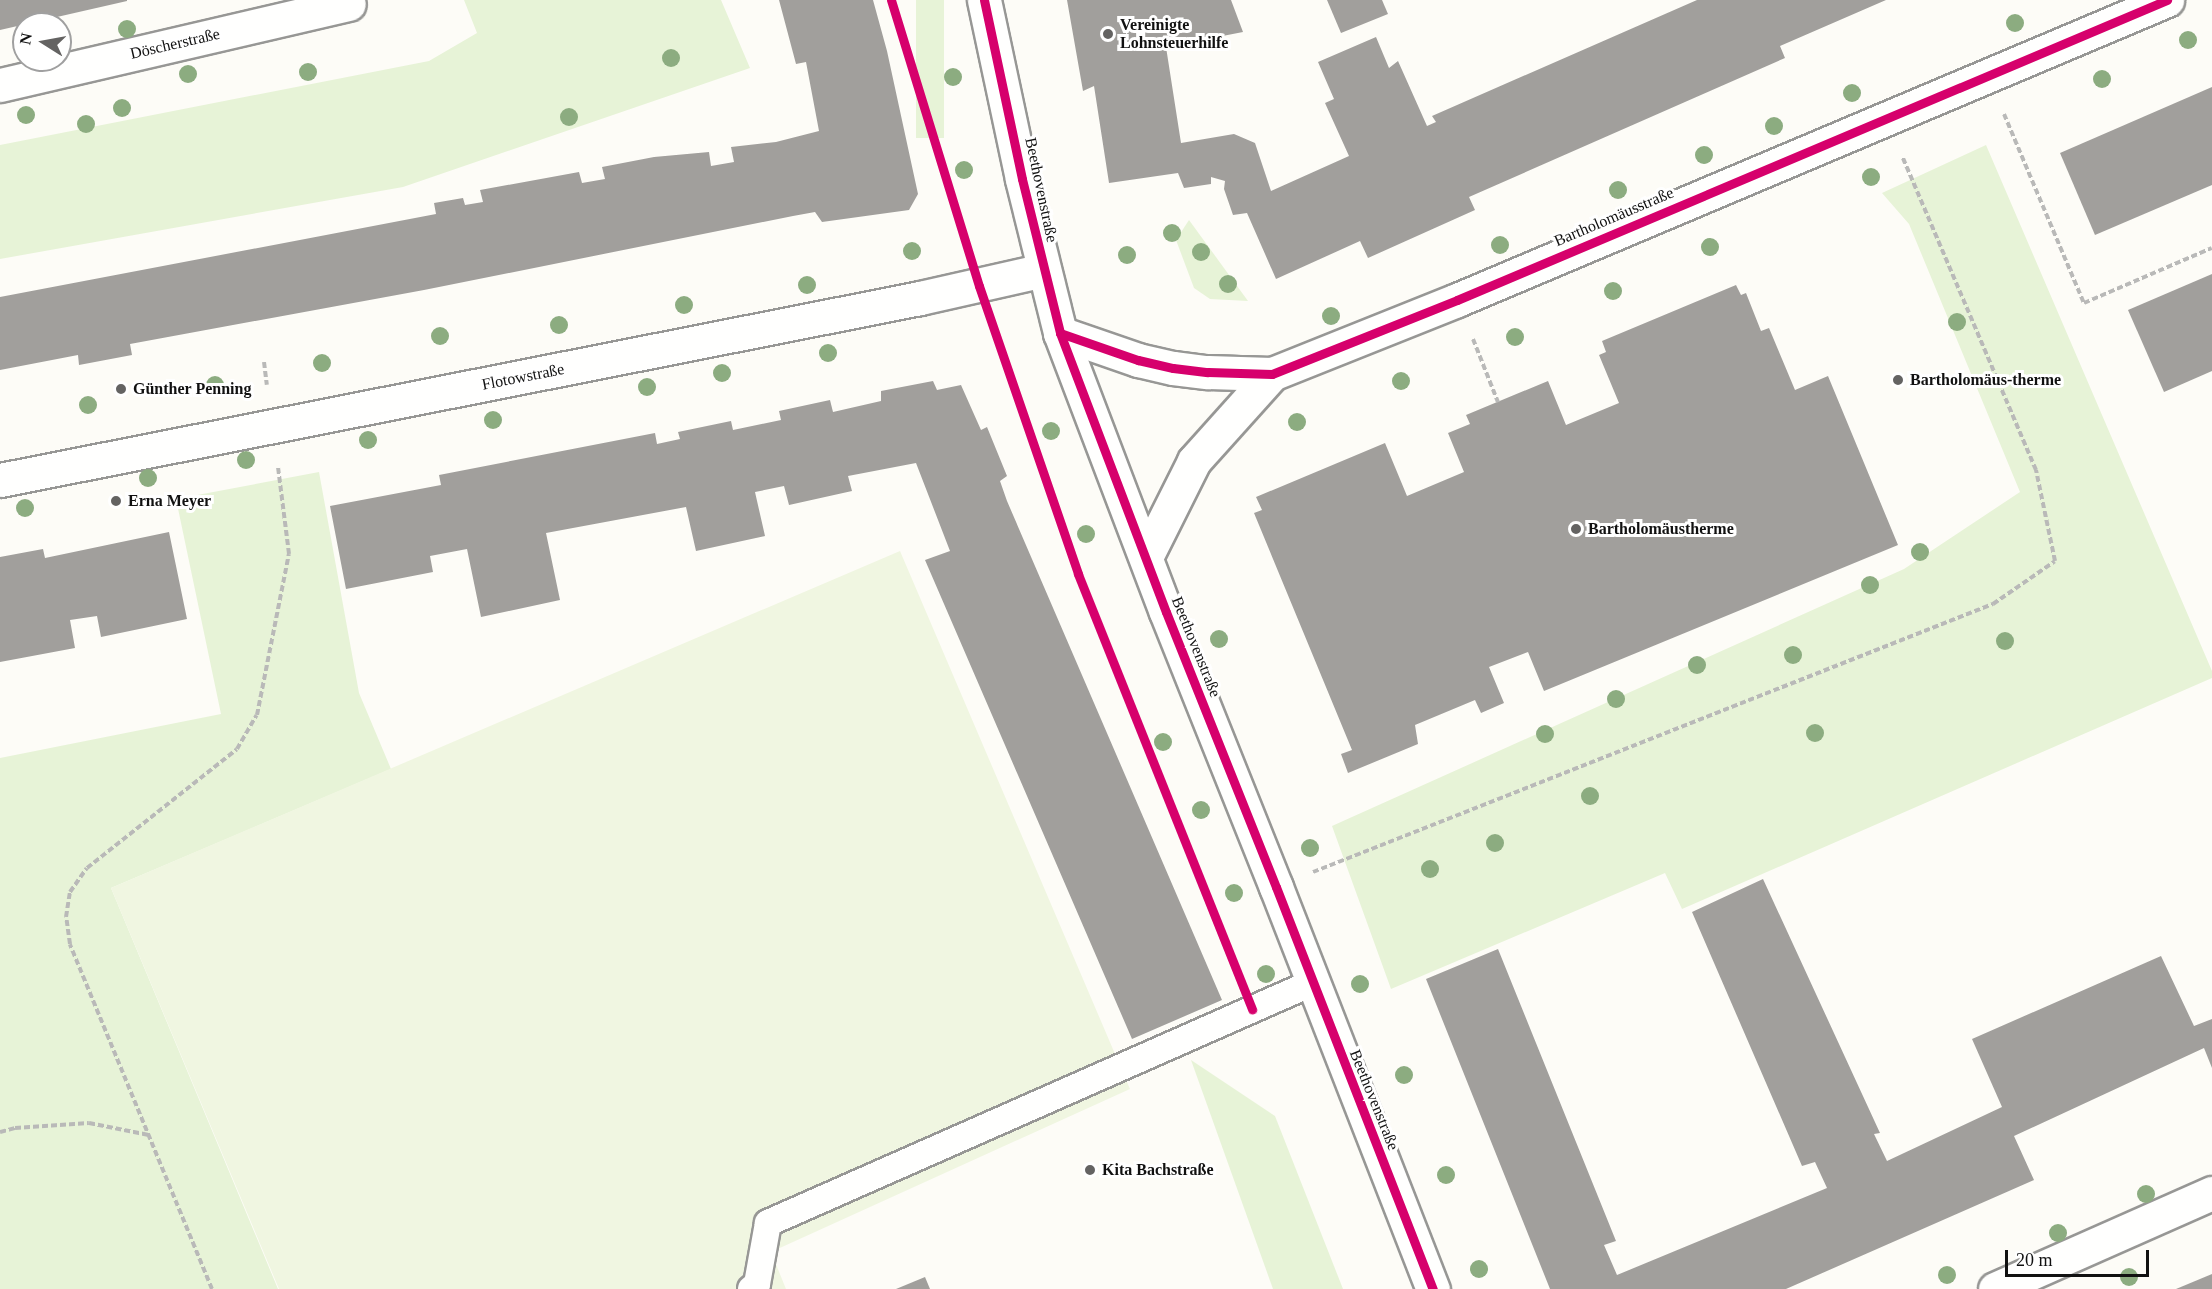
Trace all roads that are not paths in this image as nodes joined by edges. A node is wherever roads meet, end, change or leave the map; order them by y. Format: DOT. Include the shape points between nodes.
graph roads {
  1 [pos="984,0"];
  2 [pos="2167,0"];
  3 [pos="349,4"];
  4 [pos="0,85"];
  5 [pos="1044,270"];
  6 [pos="1060,333"];
  7 [pos="1272,374"];
  8 [pos="0,480"];
  9 [pos="1146,557"];
  10 [pos="1312,983"];
  11 [pos="2212,1193"];
  12 [pos="752,1289"];
  13 [pos="1433,1289"];
  14 [pos="1995,1289"];
  1 -- 5 [label="street, Beethovenstraße"];
  2 -- 7 [label="street, Bartholomäusstraße" via="1457,300"];
  3 -- 4 [label="street, Döscherstraße"];
  5 -- 6 [label="street, Beethovenstraße"];
  5 -- 8 [label="street, Flotowstraße"];
  6 -- 7 [label="street, Bartholomäusstraße" via="1173,368"];
  6 -- 9 [label="street, Beethovenstraße"];
  7 -- 9 [label="street, Bartholomäusstraße" via="1194,461"];
  9 -- 10 [label="street, Beethovenstraße"];
  10 -- 12 [label="lane" via="768,1223 757,1284"];
  10 -- 13 [label="street, Beethovenstraße"];
  11 -- 14 [label="street"];
}
